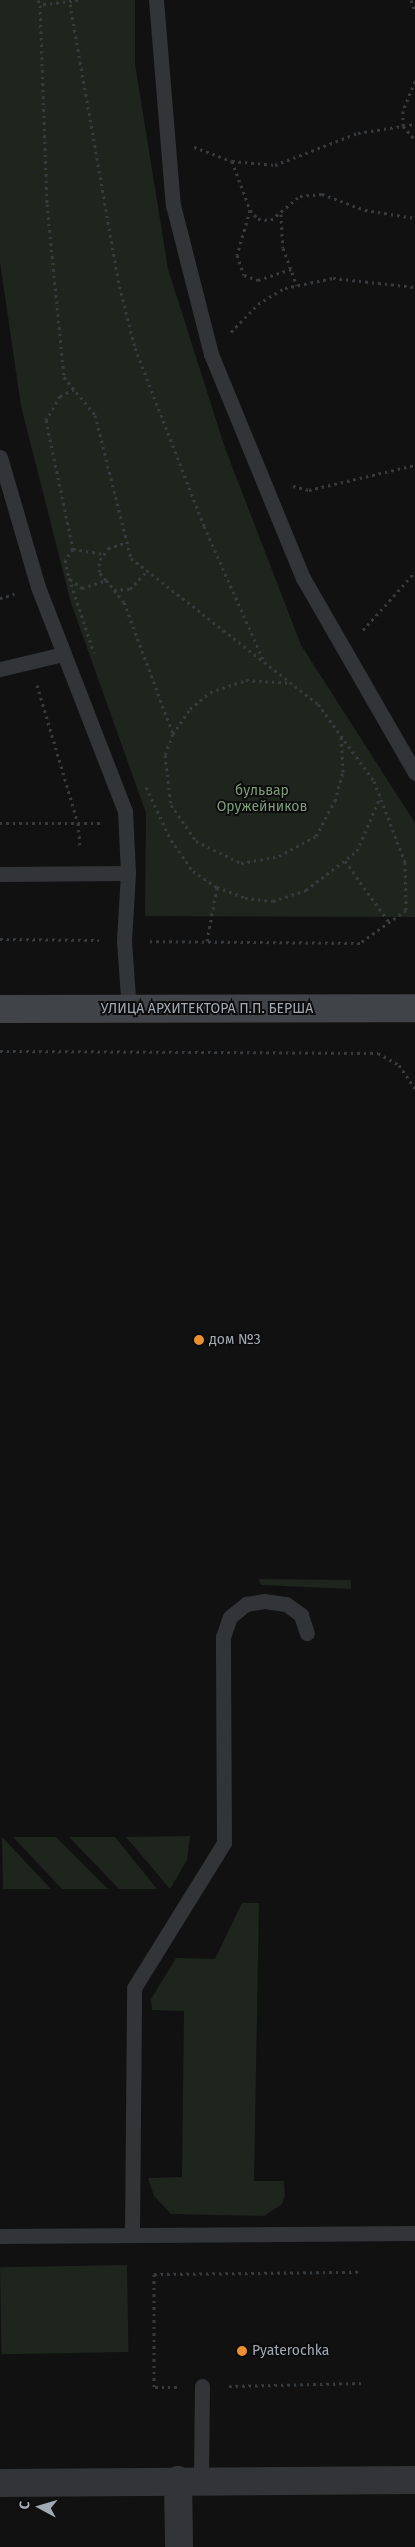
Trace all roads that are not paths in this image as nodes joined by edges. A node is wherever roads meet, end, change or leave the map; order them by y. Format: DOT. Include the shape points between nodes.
graph roads {
  1 [pos="156,0"];
  2 [pos="0,457"];
  3 [pos="64,654"];
  4 [pos="0,669"];
  5 [pos="411,759"];
  6 [pos="415,773"];
  7 [pos="128,873"];
  8 [pos="0,874"];
  9 [pos="415,1008"];
  10 [pos="0,1009"];
  11 [pos="129,1010"];
  12 [pos="307,1632"];
  13 [pos="415,2233"];
  14 [pos="132,2235"];
  15 [pos="0,2236"];
  16 [pos="202,2386"];
  17 [pos="190,2480"];
  18 [pos="415,2480"];
  19 [pos="0,2483"];
  20 [pos="179,2547"];
  1 -- 5 [label="lane" via="173,205 210,354 303,578"];
  2 -- 3 [label="lane" via="38,587"];
  3 -- 4 [label="lane"];
  3 -- 7 [label="lane" via="125,811"];
  5 -- 6 [label="lane"];
  7 -- 8 [label="lane"];
  7 -- 11 [label="lane" via="124,941"];
  9 -- 11 [label="street, УЛИЦА АРХИТЕКТОРА П.П. БЕРША"];
  10 -- 11 [label="street, УЛИЦА АРХИТЕКТОРА П.П. БЕРША"];
  12 -- 14 [label="lane" via="301,1615 286,1604 264,1601 246,1604 230,1617 223,1636 224,1843 134,1988"];
  13 -- 14 [label="lane"];
  14 -- 15 [label="lane"];
  16 -- 17 [label="lane"];
  17 -- 18 [label="street"];
  17 -- 19 [label="street"];
  17 -- 20 [label="street"];
}
